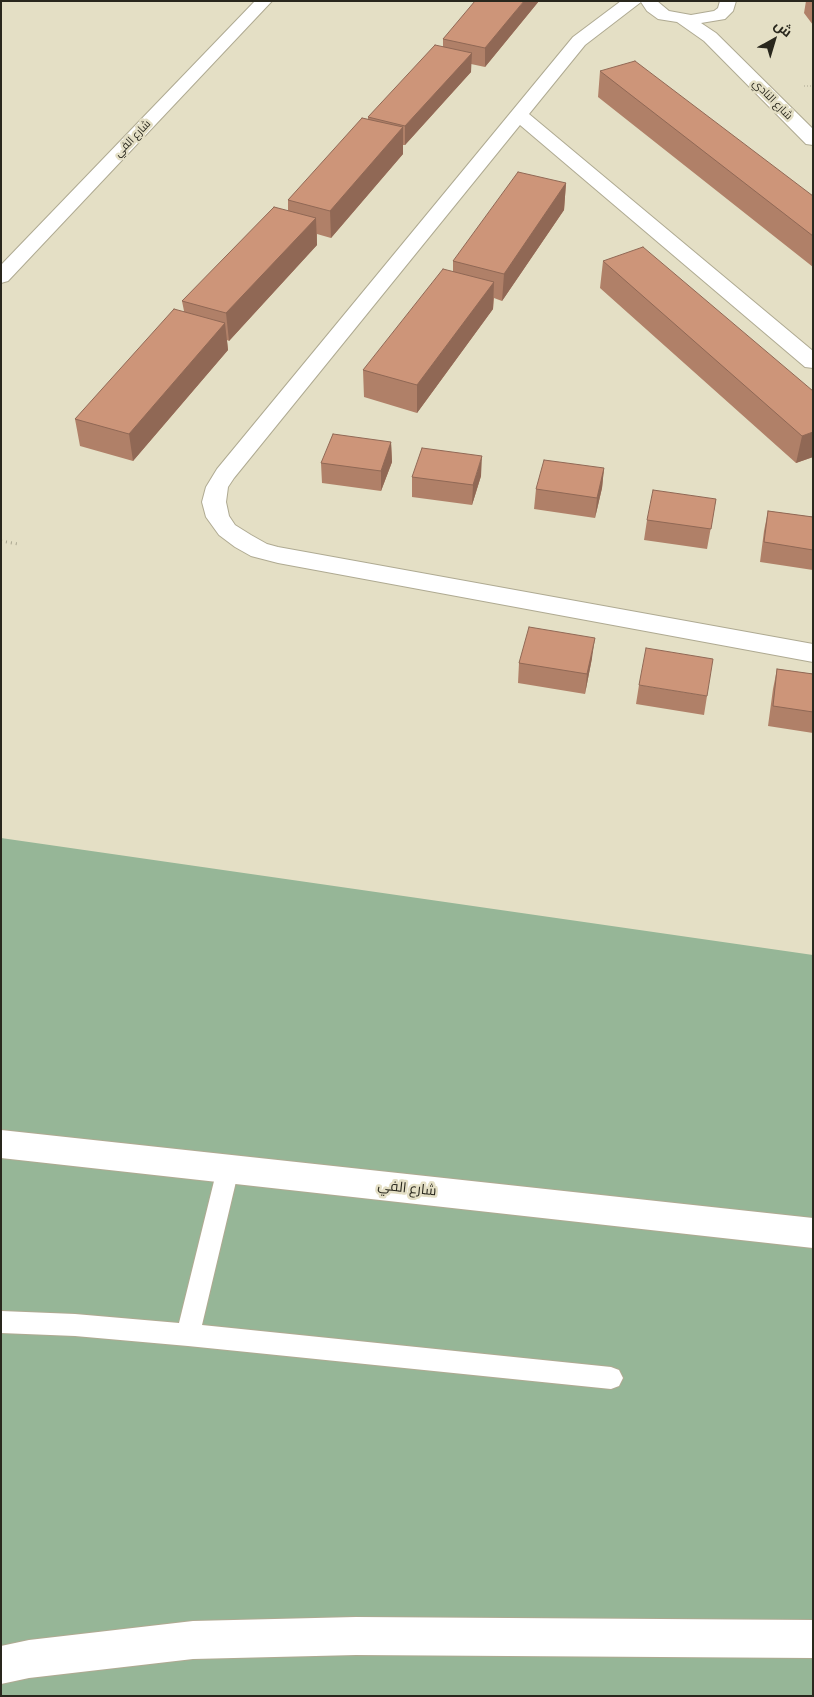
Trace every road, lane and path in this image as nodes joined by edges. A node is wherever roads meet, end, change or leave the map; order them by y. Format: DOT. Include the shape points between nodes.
graph roads {
  1 [pos="264,1"];
  2 [pos="634,1"];
  3 [pos="650,1"];
  4 [pos="730,6"];
  5 [pos="664,15"];
  6 [pos="683,19"];
  7 [pos="607,20"];
  8 [pos="732,58"];
  9 [pos="520,115"];
  10 [pos="813,140"];
  11 [pos="1,277"];
  12 [pos="813,362"];
  13 [pos="1,541"];
  14 [pos="18,544"];
  15 [pos="813,653"];
  16 [pos="1,1144"];
  17 [pos="228,1169"];
  18 [pos="813,1233"];
  19 [pos="1,1322"];
  20 [pos="188,1335"];
  21 [pos="610,1378"];
  22 [pos="813,1639"];
  23 [pos="1,1665"];
  1 -- 11 [label="street, شارع الفي"];
  2 -- 7 [label="street"];
  3 -- 5 [label="street"];
  4 -- 6 [label="street" via="698,20"];
  4 -- 8 [label="street, شارع النادي" via="718,22"];
  5 -- 6 [label="street"];
  5 -- 7 [label="street" via="634,14"];
  6 -- 8 [label="street, شارع النادي"];
  7 -- 9 [label="street" via="580,41"];
  8 -- 10 [label="street, شارع النادي"];
  9 -- 12 [label="street"];
  9 -- 15 [label="street" via="225,474 217,487 214,502 218,516 227,530 243,541 278,555"];
  13 -- 14 [label="path"];
  16 -- 17 [label="street, شارع الفي"];
  17 -- 18 [label="street, شارع الفي"];
  17 -- 20 [label="lane"];
  19 -- 20 [label="lane"];
  20 -- 21 [label="lane"];
  22 -- 23 [label="street" via="356,1636 193,1640"];
}
